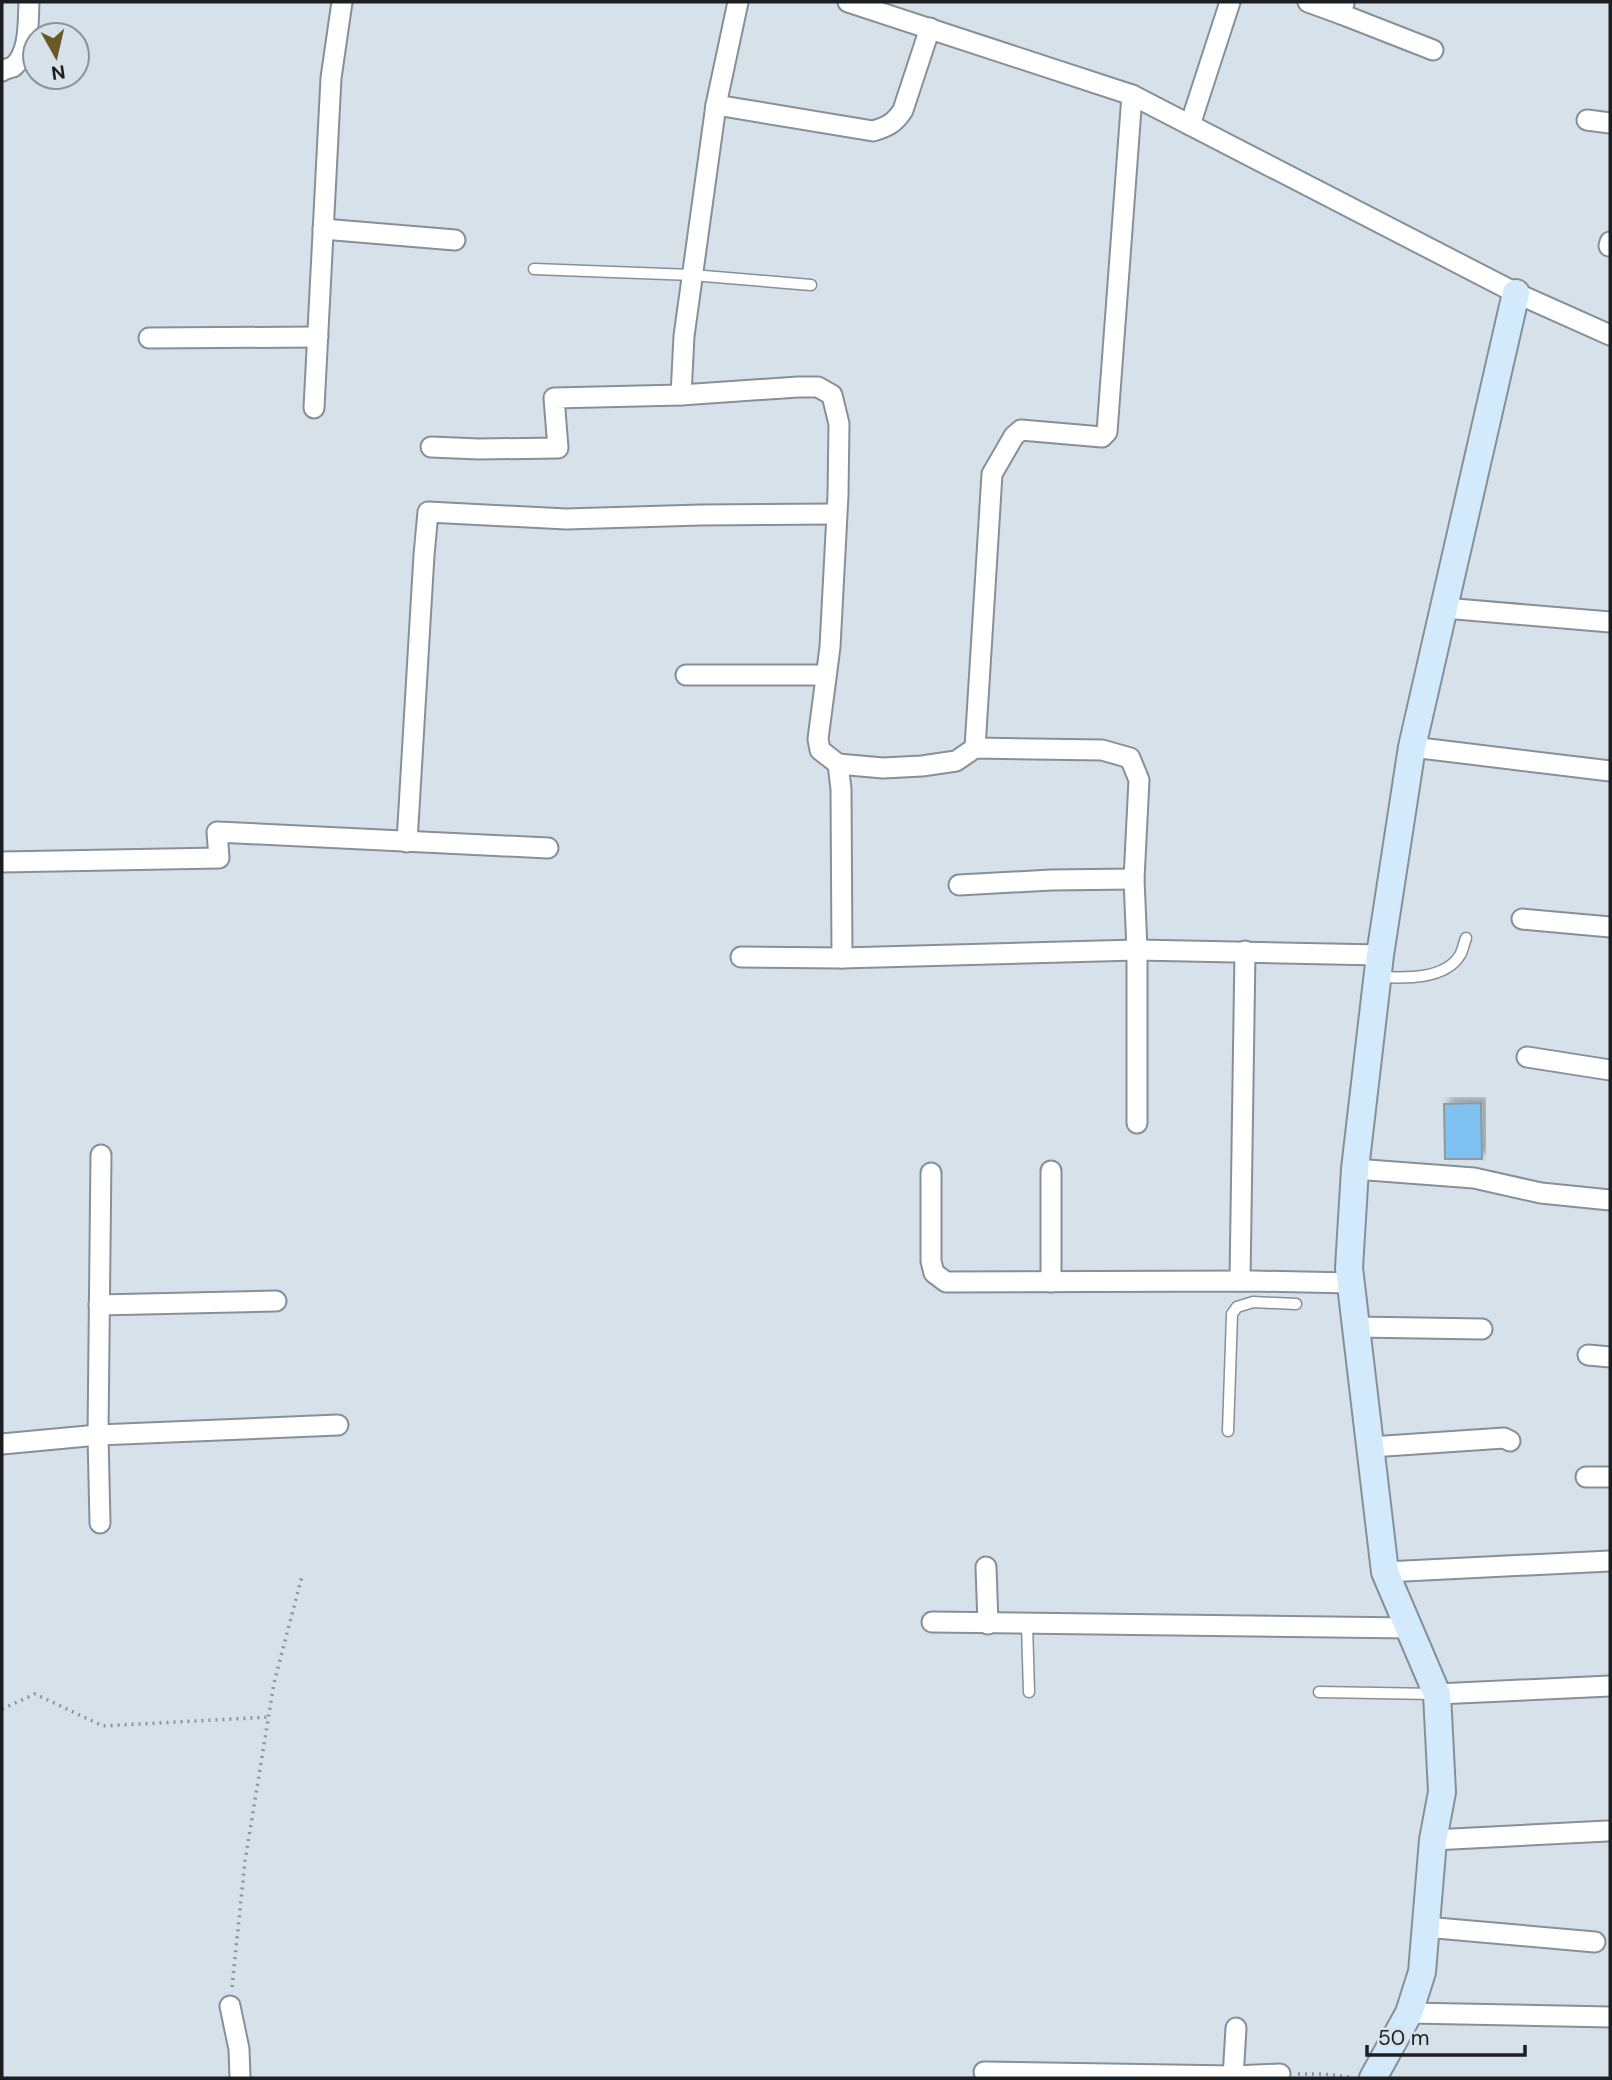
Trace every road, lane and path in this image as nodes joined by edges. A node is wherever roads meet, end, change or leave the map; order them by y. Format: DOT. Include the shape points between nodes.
graph roads {
  1 [pos="29,2"];
  2 [pos="342,2"];
  3 [pos="738,2"];
  4 [pos="848,2"];
  5 [pos="1230,2"];
  6 [pos="1308,2"];
  7 [pos="1343,8"];
  8 [pos="930,29"];
  9 [pos="1433,50"];
  10 [pos="2,71"];
  11 [pos="1132,95"];
  12 [pos="716,105"];
  13 [pos="1587,120"];
  14 [pos="1610,123"];
  15 [pos="1190,125"];
  16 [pos="323,229"];
  17 [pos="454,240"];
  18 [pos="534,269"];
  19 [pos="692,275"];
  20 [pos="811,285"];
  21 [pos="1516,293"];
  22 [pos="1610,335"];
  23 [pos="318,337"];
  24 [pos="149,338"];
  25 [pos="681,395"];
  26 [pos="314,408"];
  27 [pos="431,447"];
  28 [pos="836,514"];
  29 [pos="1444,608"];
  30 [pos="1610,618"];
  31 [pos="826,674"];
  32 [pos="686,675"];
  33 [pos="1412,747"];
  34 [pos="975,748"];
  35 [pos="838,764"];
  36 [pos="1610,771"];
  37 [pos="407,842"];
  38 [pos="548,848"];
  39 [pos="2,862"];
  40 [pos="1134,879"];
  41 [pos="959,885"];
  42 [pos="1522,919"];
  43 [pos="1610,927"];
  44 [pos="1466,938"];
  45 [pos="1137,950"];
  46 [pos="1245,951"];
  47 [pos="741,957"];
  48 [pos="842,958"];
  49 [pos="1379,966"];
  50 [pos="1527,1057"];
  51 [pos="1610,1070"];
  52 [pos="1137,1123"];
  53 [pos="101,1155"];
  54 [pos="1355,1169"];
  55 [pos="1051,1171"];
  56 [pos="931,1173"];
  57 [pos="1610,1200"];
  58 [pos="1246,1281"];
  59 [pos="1051,1282"];
  60 [pos="1351,1283"];
  61 [pos="276,1301"];
  62 [pos="1253,1302"];
  63 [pos="1296,1304"];
  64 [pos="99,1305"];
  65 [pos="1356,1327"];
  66 [pos="1482,1329"];
  67 [pos="1588,1355"];
  68 [pos="1610,1357"];
  69 [pos="338,1424"];
  70 [pos="1228,1431"];
  71 [pos="98,1435"];
  72 [pos="1510,1441"];
  73 [pos="2,1444"];
  74 [pos="1371,1447"];
  75 [pos="1586,1477"];
  76 [pos="1610,1477"];
  77 [pos="100,1523"];
  78 [pos="1610,1561"];
  79 [pos="986,1567"];
  80 [pos="1385,1572"];
  81 [pos="302,1576"];
  82 [pos="932,1622"];
  83 [pos="988,1624"];
  84 [pos="1027,1625"];
  85 [pos="1410,1628"];
  86 [pos="1610,1686"];
  87 [pos="1029,1692"];
  88 [pos="1319,1692"];
  89 [pos="1437,1694"];
  90 [pos="2,1709"];
  91 [pos="269,1717"];
  92 [pos="1607,1830"];
  93 [pos="1433,1840"];
  94 [pos="1424,1927"];
  95 [pos="1595,1942"];
  96 [pos="230,2007"];
  97 [pos="1409,2013"];
  98 [pos="1610,2017"];
  99 [pos="1236,2028"];
  100 [pos="984,2072"];
  101 [pos="1280,2074"];
  102 [pos="1233,2077"];
  103 [pos="240,2078"];
  104 [pos="1359,2078"];
  105 [pos="1373,2078"];
  1 -- 10 [label="street" via="23,52 12,67"];
  2 -- 16 [label="street" via="331,78"];
  3 -- 12 [label="street"];
  4 -- 8 [label="street"];
  5 -- 15 [label="street"];
  6 -- 7 [label="street"];
  7 -- 9 [label="street"];
  8 -- 11 [label="street"];
  8 -- 12 [label="street" via="903,110 884,128 873,131"];
  11 -- 15 [label="street"];
  11 -- 34 [label="street" via="1107,432 1102,437 1021,430 992,474"];
  12 -- 19 [label="street"];
  13 -- 14 [label="street"];
  15 -- 21 [label="street"];
  16 -- 17 [label="street"];
  16 -- 23 [label="street"];
  18 -- 19 [label="lane"];
  19 -- 20 [label="lane"];
  19 -- 25 [label="street"];
  21 -- 22 [label="street"];
  21 -- 29 [label="street"];
  23 -- 24 [label="street"];
  23 -- 26 [label="street"];
  25 -- 27 [label="street" via="554,398 558,448"];
  25 -- 28 [label="street" via="798,387 818,387 832,395 839,424"];
  28 -- 31 [label="street"];
  28 -- 37 [label="street" via="566,519 428,512"];
  29 -- 30 [label="street"];
  29 -- 33 [label="street"];
  31 -- 32 [label="street"];
  31 -- 35 [label="street" via="818,739 820,750"];
  33 -- 36 [label="street"];
  33 -- 49 [label="street"];
  34 -- 35 [label="street" via="956,761 922,766"];
  34 -- 40 [label="street" via="1102,750 1130,758 1139,780"];
  35 -- 48 [label="street"];
  37 -- 38 [label="street"];
  37 -- 39 [label="street" via="217,832 219,858"];
  40 -- 41 [label="street"];
  40 -- 45 [label="street"];
  42 -- 43 [label="street"];
  44 -- 49 [label="lane" via="1460,954 1442,970 1423,976"];
  45 -- 46 [label="street"];
  45 -- 48 [label="street"];
  45 -- 52 [label="street"];
  46 -- 49 [label="street"];
  46 -- 58 [label="street"];
  47 -- 48 [label="street"];
  49 -- 54 [label="street"];
  50 -- 51 [label="street"];
  53 -- 64 [label="street"];
  54 -- 57 [label="street" via="1474,1178 1541,1193"];
  54 -- 60 [label="street"];
  55 -- 59 [label="street"];
  56 -- 59 [label="street" via="934,1273 946,1282"];
  58 -- 59 [label="street"];
  58 -- 60 [label="street"];
  58 -- 62 [label="lane"];
  60 -- 65 [label="street"];
  61 -- 64 [label="street"];
  62 -- 63 [label="lane"];
  62 -- 70 [label="lane" via="1237,1307 1232,1314"];
  64 -- 71 [label="street"];
  65 -- 66 [label="street"];
  65 -- 74 [label="street"];
  67 -- 68 [label="street"];
  69 -- 71 [label="street"];
  71 -- 73 [label="street"];
  71 -- 77 [label="street"];
  72 -- 74 [label="street"];
  74 -- 80 [label="street"];
  75 -- 76 [label="street"];
  78 -- 80 [label="street"];
  79 -- 83 [label="street"];
  80 -- 85 [label="street"];
  81 -- 91 [label="path"];
  82 -- 83 [label="street"];
  83 -- 84 [label="street"];
  84 -- 85 [label="street"];
  84 -- 87 [label="lane"];
  85 -- 89 [label="street"];
  86 -- 89 [label="street"];
  88 -- 89 [label="lane"];
  89 -- 93 [label="street" via="1441,1793"];
  90 -- 91 [label="path" via="35,1694 103,1726"];
  91 -- 96 [label="path" via="245,1861"];
  92 -- 93 [label="street"];
  93 -- 94 [label="street"];
  94 -- 95 [label="street"];
  94 -- 97 [label="street" via="1422,1972"];
  96 -- 103 [label="street"];
  97 -- 98 [label="street"];
  97 -- 105 [label="street"];
  99 -- 102 [label="street"];
  100 -- 102 [label="street"];
  101 -- 102 [label="street"];
  101 -- 104 [label="path"];
}
